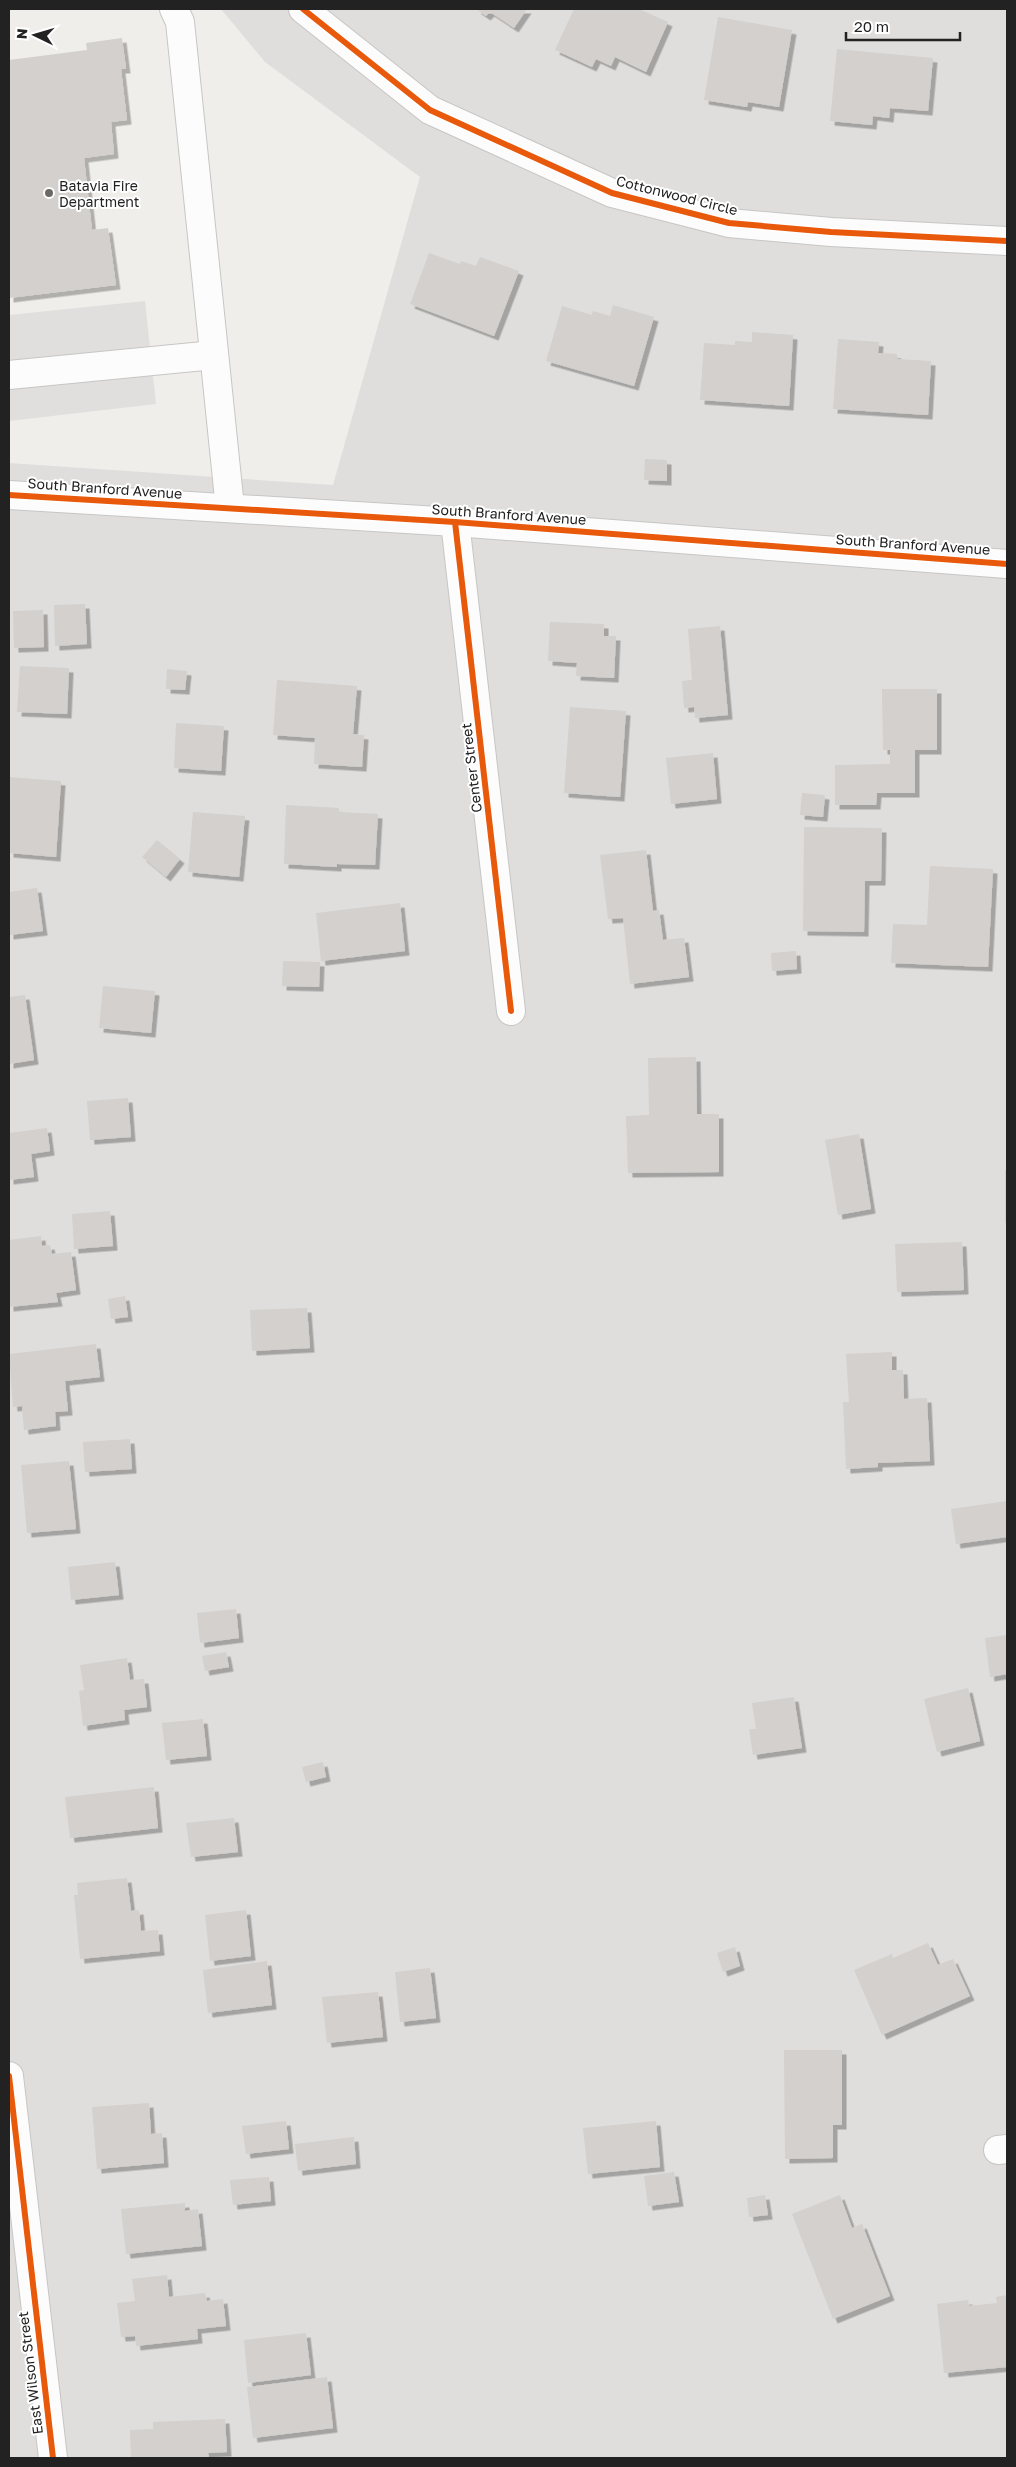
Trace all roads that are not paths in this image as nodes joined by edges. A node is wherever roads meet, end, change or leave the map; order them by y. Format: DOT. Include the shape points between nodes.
graph roads {
  1 [pos="174,9"];
  2 [pos="303,9"];
  3 [pos="1007,241"];
  4 [pos="214,355"];
  5 [pos="9,375"];
  6 [pos="9,495"];
  7 [pos="230,508"];
  8 [pos="455,522"];
  9 [pos="1007,564"];
  10 [pos="511,1011"];
  11 [pos="9,2076"];
  12 [pos="53,2458"];
  1 -- 4 [label="street" via="180,22"];
  2 -- 3 [label="street, Cottonwood Circle" via="430,110 612,193 729,223"];
  4 -- 5 [label="street"];
  4 -- 7 [label="street"];
  6 -- 7 [label="street, South Branford Avenue"];
  7 -- 8 [label="street, South Branford Avenue"];
  8 -- 9 [label="street, South Branford Avenue"];
  8 -- 10 [label="street, Center Street"];
  11 -- 12 [label="street, East Wilson Street"];
}
